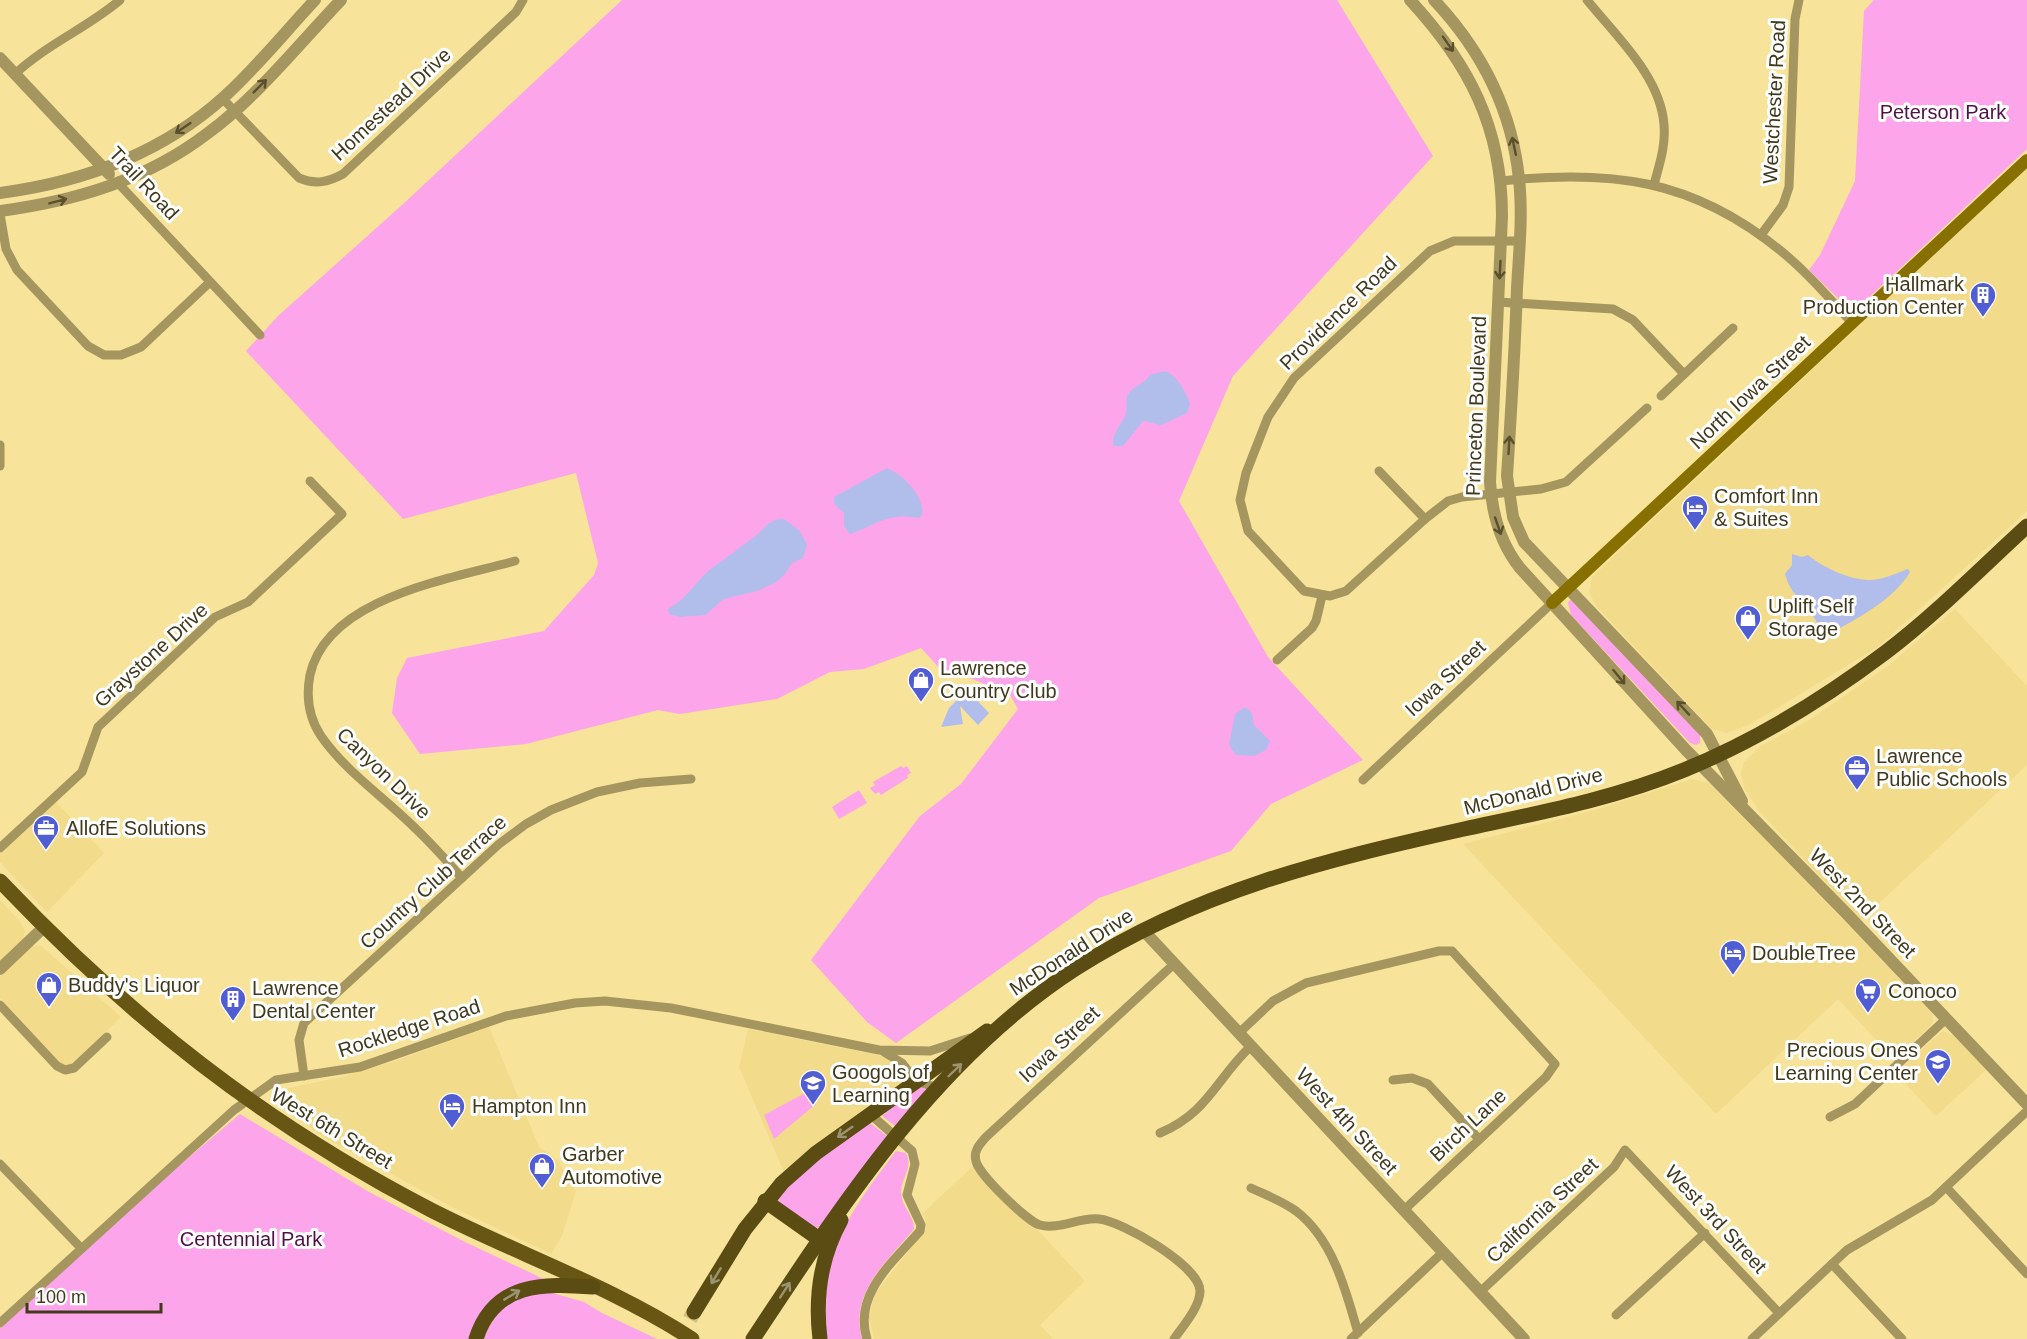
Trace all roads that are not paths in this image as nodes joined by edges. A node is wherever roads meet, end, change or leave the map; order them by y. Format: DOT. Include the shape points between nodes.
graph roads {
  1 [pos="315,0"];
  2 [pos="341,0"];
  3 [pos="523,0"];
  4 [pos="1410,0"];
  5 [pos="1434,0"];
  6 [pos="1587,0"];
  7 [pos="1799,0"];
  8 [pos="113,2"];
  9 [pos="0,58"];
  10 [pos="15,74"];
  11 [pos="222,98"];
  12 [pos="235,111"];
  13 [pos="2027,160"];
  14 [pos="104,169"];
  15 [pos="1519,179"];
  16 [pos="1501,181"];
  17 [pos="118,183"];
  18 [pos="1654,185"];
  19 [pos="0,193"];
  20 [pos="80,195"];
  21 [pos="0,212"];
  22 [pos="1761,235"];
  23 [pos="1502,240"];
  24 [pos="1519,241"];
  25 [pos="210,282"];
  26 [pos="1498,302"];
  27 [pos="1517,303"];
  28 [pos="1852,323"];
  29 [pos="1733,328"];
  30 [pos="260,335"];
  31 [pos="1684,374"];
  32 [pos="1661,396"];
  33 [pos="1647,408"];
  34 [pos="0,445"];
  35 [pos="0,466"];
  36 [pos="1379,471"];
  37 [pos="310,481"];
  38 [pos="1508,491"];
  39 [pos="1491,494"];
  40 [pos="1425,519"];
  41 [pos="2027,526"];
  42 [pos="515,561"];
  43 [pos="1569,588"];
  44 [pos="1322,596"];
  45 [pos="1552,603"];
  46 [pos="1277,660"];
  47 [pos="1719,753"];
  48 [pos="1699,763"];
  49 [pos="691,779"];
  50 [pos="1363,780"];
  51 [pos="1745,808"];
  52 [pos="0,848"];
  53 [pos="462,878"];
  54 [pos="0,881"];
  55 [pos="44,927"];
  56 [pos="1143,930"];
  57 [pos="1174,964"];
  58 [pos="0,969"];
  59 [pos="0,1005"];
  60 [pos="1007,1019"];
  61 [pos="1946,1019"];
  62 [pos="1239,1033"];
  63 [pos="977,1036"];
  64 [pos="107,1037"];
  65 [pos="1251,1046"];
  66 [pos="879,1050"];
  67 [pos="304,1076"];
  68 [pos="1393,1080"];
  69 [pos="916,1081"];
  70 [pos="938,1088"];
  71 [pos="247,1100"];
  72 [pos="2027,1104"];
  73 [pos="2027,1111"];
  74 [pos="870,1114"];
  75 [pos="1830,1117"];
  76 [pos="1160,1133"];
  77 [pos="896,1136"];
  78 [pos="1479,1139"];
  79 [pos="1625,1150"];
  80 [pos="0,1164"];
  81 [pos="860,1185"];
  82 [pos="1946,1187"];
  83 [pos="1251,1188"];
  84 [pos="765,1201"];
  85 [pos="1404,1210"];
  86 [pos="1705,1233"];
  87 [pos="819,1239"];
  88 [pos="81,1248"];
  89 [pos="1443,1252"];
  90 [pos="1832,1264"];
  91 [pos="2027,1274"];
  92 [pos="593,1287"];
  93 [pos="1480,1292"];
  94 [pos="694,1312"];
  95 [pos="1779,1313"];
  96 [pos="1616,1315"];
  97 [pos="1,1322"];
  98 [pos="1355,1336"];
  99 [pos="476,1339"];
  100 [pos="692,1339"];
  101 [pos="753,1339"];
  102 [pos="820,1339"];
  103 [pos="867,1339"];
  104 [pos="1174,1339"];
  105 [pos="1524,1339"];
  106 [pos="1752,1339"];
  107 [pos="1902,1339"];
  1 -- 11 [label="street"];
  12 -- 2 [label="street, one-way"];
  3 -- 12 [label="street, Homestead Drive" via="516,12 332,180 315,183 299,178"];
  4 -- 16 [label="street, Princeton Boulevard, one-way" via="1446,41 1476,90 1492,135"];
  15 -- 5 [label="street, Princeton Boulevard, one-way" via="1510,132 1491,80 1471,45"];
  6 -- 18 [label="street" via="1645,73 1659,99 1665,134"];
  7 -- 22 [label="street, Westchester Road" via="1789,187 1783,205"];
  8 -- 10 [label="street" via="45,48"];
  9 -- 10 [label="street, Trail Road"];
  10 -- 14 [label="street, Trail Road"];
  11 -- 12 [label="street, Homestead Drive"];
  11 -- 14 [label="street, one-way" via="154,146"];
  12 -- 17 [label="street" via="177,154"];
  13 -- 28 [label="main road, North Iowa Street"];
  14 -- 17 [label="street, Trail Road"];
  14 -- 19 [label="street" via="45,186"];
  14 -- 20 [label="street"];
  15 -- 16 [label="street"];
  15 -- 18 [label="street" via="1583,175"];
  15 -- 24 [label="street, Princeton Boulevard"];
  16 -- 23 [label="street, Princeton Boulevard"];
  17 -- 20 [label="street"];
  17 -- 25 [label="street, Trail Road"];
  18 -- 22 [label="street" via="1702,202"];
  21 -- 20 [label="street, one-way"];
  21 -- 25 [label="street" via="6,249 17,270 88,346 104,355 122,355 141,347"];
  22 -- 28 [label="street" via="1806,274"];
  23 -- 24 [label="street, Providence Road"];
  23 -- 26 [label="street, Princeton Boulevard, one-way"];
  23 -- 44 [label="street, Providence Road" via="1454,241 1419,259 1305,365 1268,417 1241,488 1243,521 1254,539 1297,585"];
  24 -- 27 [label="street, Princeton Boulevard"];
  25 -- 30 [label="street, Trail Road"];
  26 -- 27 [label="street"];
  26 -- 39 [label="street, Princeton Boulevard"];
  27 -- 31 [label="street" via="1613,309 1633,320"];
  38 -- 27 [label="street, Princeton Boulevard, one-way"];
  28 -- 43 [label="main road, North Iowa Street"];
  29 -- 31 [label="street"];
  31 -- 32 [label="street"];
  33 -- 38 [label="street" via="1566,482 1541,489"];
  34 -- 35 [label="street"];
  36 -- 40 [label="street"];
  37 -- 52 [label="street, Graystone Drive" via="342,514 248,602 215,617 98,727 81,772"];
  38 -- 39 [label="street"];
  38 -- 43 [label="street, Princeton Boulevard" via="1524,542"];
  39 -- 40 [label="street" via="1448,501"];
  39 -- 45 [label="street, Princeton Boulevard, one-way" via="1506,548"];
  40 -- 44 [label="street" via="1355,584 1337,595"];
  41 -- 47 [label="highway, McDonald Drive" via="1887,651 1817,699"];
  42 -- 53 [label="street, Canyon Drive" via="393,596 364,610 321,647 308,683 310,709 323,738"];
  43 -- 45 [label="main road, North Iowa Street"];
  47 -- 43 [label="street, Princeton Boulevard, one-way" via="1700,725"];
  44 -- 46 [label="street" via="1312,628"];
  45 -- 48 [label="street, Princeton Boulevard, one-way"];
  45 -- 50 [label="street, Iowa Street"];
  47 -- 48 [label="highway, McDonald Drive"];
  47 -- 51 [label="street, West 2nd Street"];
  48 -- 51 [label="street, West 2nd Street"];
  48 -- 56 [label="highway, McDonald Drive" via="1576,805 1267,878 1193,905"];
  49 -- 53 [label="street, Country Club Terrace" via="620,786 574,800 526,824"];
  51 -- 61 [label="street, West 2nd Street"];
  53 -- 67 [label="street, Country Club Terrace" via="304,1023 299,1040"];
  54 -- 55 [label="main road, West 6th Street"];
  55 -- 58 [label="street"];
  55 -- 71 [label="main road, West 6th Street" via="139,1016"];
  56 -- 57 [label="street, West 4th Street"];
  56 -- 60 [label="highway, McDonald Drive" via="1072,971"];
  57 -- 62 [label="street, West 4th Street"];
  57 -- 104 [label="street, Iowa Street" via="1010,1113 980,1143 975,1155 981,1172 1034,1223 1051,1226 1108,1220 1190,1270 1199,1284 1199,1298"];
  59 -- 64 [label="street" via="65,1070 75,1068"];
  60 -- 63 [label="highway, McDonald Drive"];
  70 -- 60 [label="highway, McDonald Drive, one-way"];
  61 -- 72 [label="street, West 2nd Street"];
  61 -- 75 [label="street" via="1855,1104"];
  62 -- 65 [label="street, West 4th Street"];
  62 -- 78 [label="street, Birch Lane" via="1273,1001 1306,983 1452,951 1555,1064"];
  63 -- 66 [label="street" via="930,1050"];
  63 -- 69 [label="highway, McDonald Drive"];
  65 -- 76 [label="street" via="1192,1116"];
  65 -- 85 [label="street, West 4th Street"];
  66 -- 67 [label="street, Rockledge Road" via="671,1008 605,1001 555,1005 506,1016 360,1067"];
  66 -- 69 [label="street" via="902,1063"];
  67 -- 71 [label="street, Rockledge Road" via="276,1080"];
  68 -- 78 [label="street" via="1412,1078 1428,1084"];
  69 -- 70 [label="street"];
  69 -- 74 [label="highway, McDonald Drive"];
  70 -- 77 [label="highway, McDonald Drive"];
  71 -- 88 [label="street, Rockledge Road"];
  71 -- 92 [label="main road, West 6th Street" via="334,1157 411,1199"];
  73 -- 82 [label="street"];
  74 -- 77 [label="street"];
  74 -- 84 [label="highway, McDonald Drive, one-way" via="804,1162"];
  77 -- 81 [label="highway, McDonald Drive"];
  77 -- 103 [label="street" via="914,1157 907,1195 921,1225 868,1295 864,1314"];
  78 -- 85 [label="street, Birch Lane"];
  79 -- 86 [label="street, West 3rd Street"];
  79 -- 93 [label="street, California Street" via="1614,1167"];
  80 -- 88 [label="street"];
  81 -- 87 [label="highway, McDonald Drive"];
  81 -- 102 [label="highway" via="836,1229 821,1274"];
  82 -- 90 [label="street" via="1921,1208 1856,1244"];
  82 -- 91 [label="street"];
  83 -- 98 [label="street" via="1285,1204 1314,1229 1339,1274"];
  84 -- 87 [label="highway"];
  84 -- 94 [label="highway, McDonald Drive, one-way"];
  85 -- 89 [label="street, West 4th Street"];
  86 -- 95 [label="street, West 3rd Street"];
  86 -- 96 [label="street"];
  101 -- 87 [label="highway, McDonald Drive, one-way"];
  88 -- 97 [label="street, Rockledge Road"];
  89 -- 93 [label="street, West 4th Street"];
  89 -- 98 [label="street"];
  90 -- 95 [label="street"];
  90 -- 107 [label="street"];
  99 -- 92 [label="highway, one-way" via="492,1311 519,1290 552,1285"];
  92 -- 100 [label="main road, West 6th Street"];
  93 -- 105 [label="street, West 4th Street"];
  95 -- 106 [label="street"];
}
